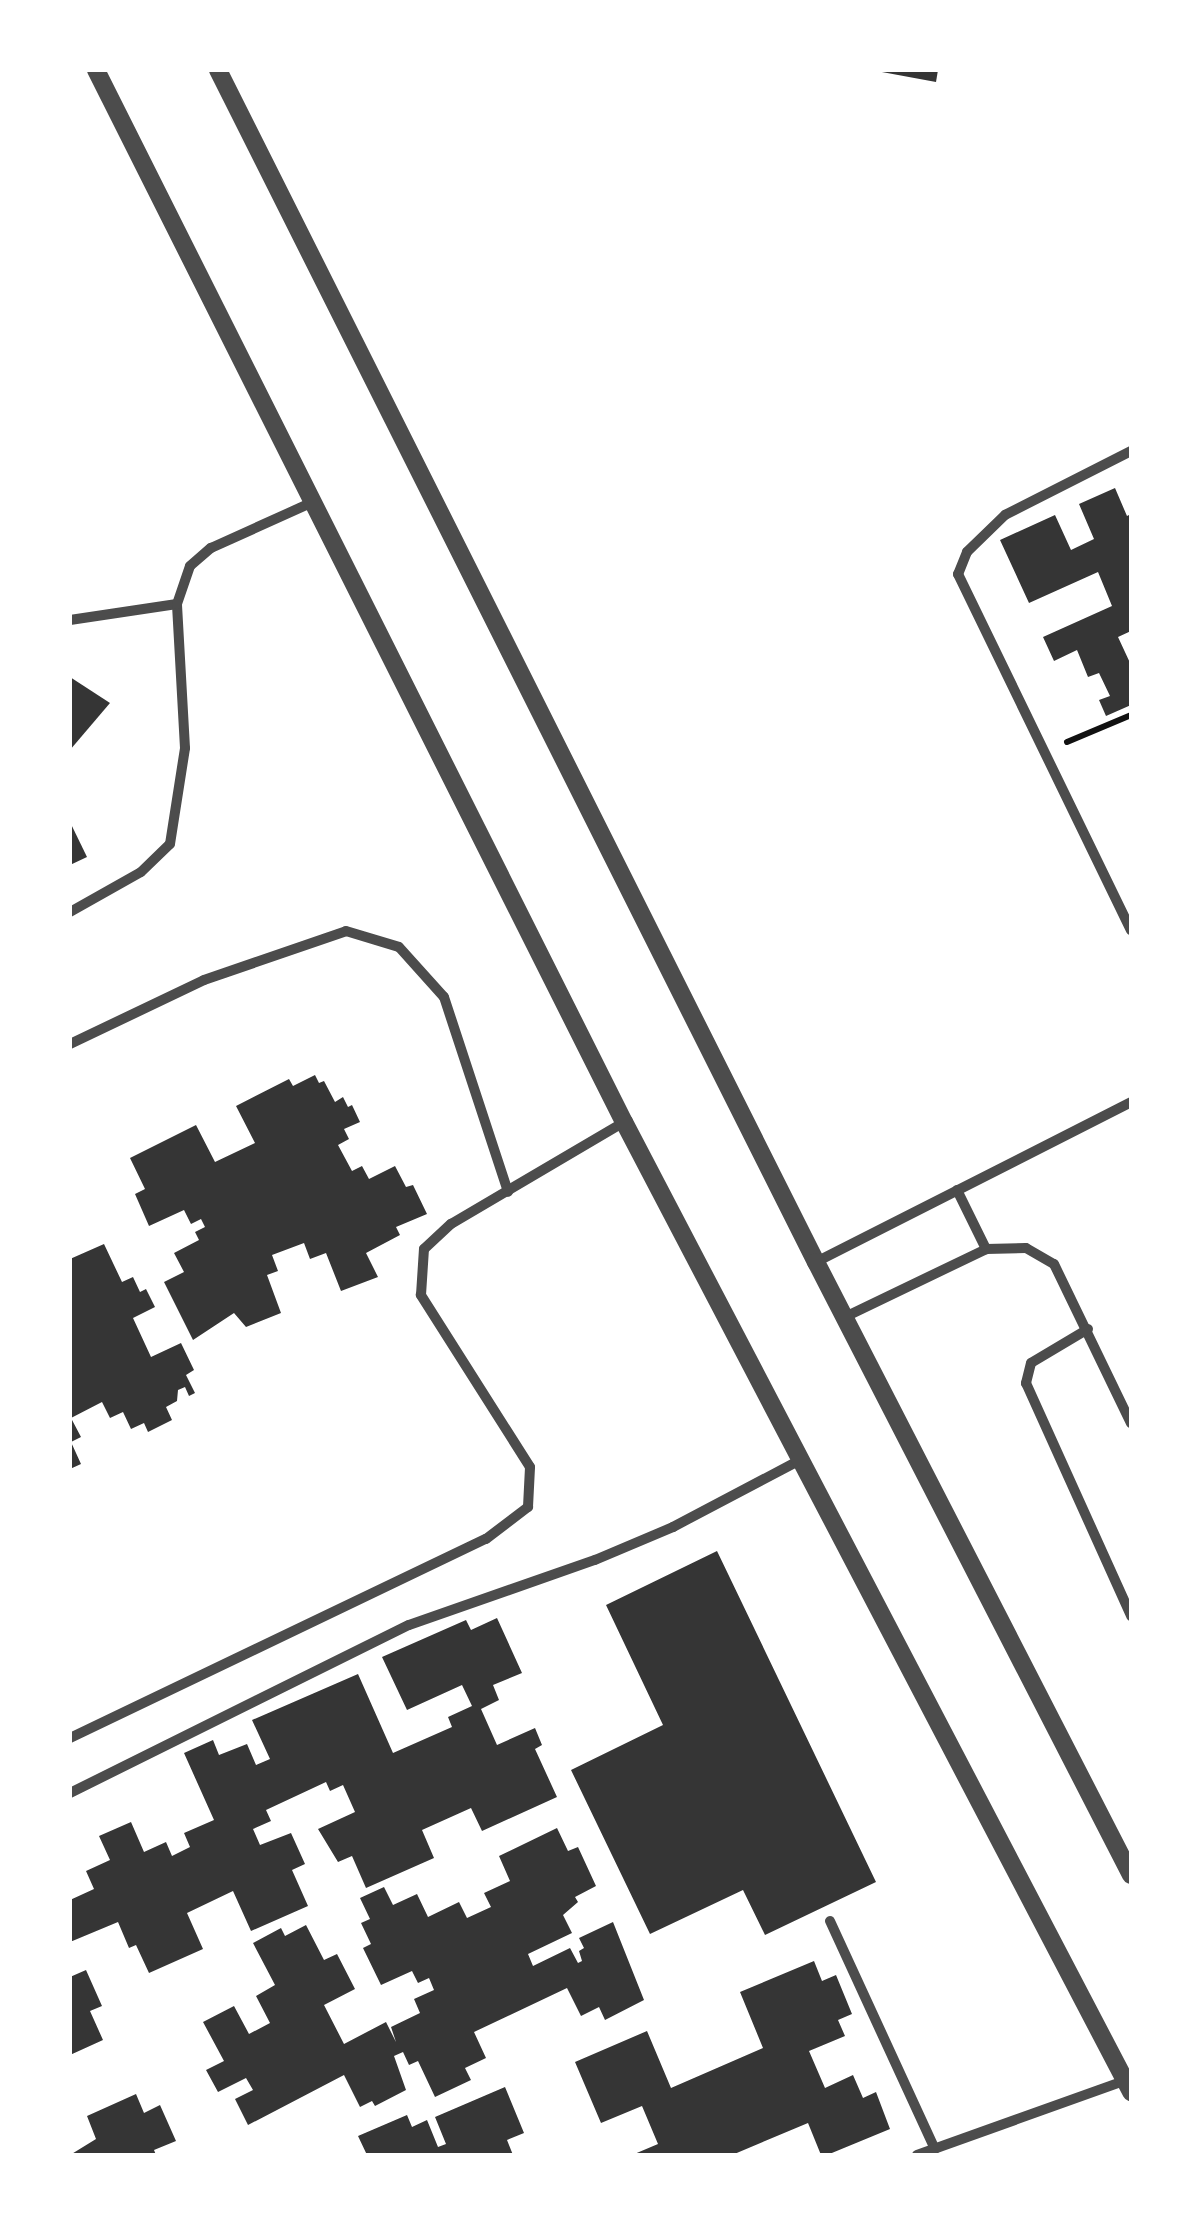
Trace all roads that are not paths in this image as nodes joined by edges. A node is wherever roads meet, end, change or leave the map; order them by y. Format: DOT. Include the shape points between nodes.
graph roads {
  1 [pos="96,70"];
  2 [pos="218,70"];
  3 [pos="1131,451"];
  4 [pos="312,502"];
  5 [pos="177,604"];
  6 [pos="70,620"];
  7 [pos="70,912"];
  8 [pos="1131,930"];
  9 [pos="70,1044"];
  10 [pos="1131,1102"];
  11 [pos="624,1122"];
  12 [pos="957,1190"];
  13 [pos="508,1192"];
  14 [pos="986,1249"];
  15 [pos="816,1262"];
  16 [pos="845,1318"];
  17 [pos="1088,1329"];
  18 [pos="1131,1423"];
  19 [pos="798,1460"];
  20 [pos="1131,1616"];
  21 [pos="70,1738"];
  22 [pos="70,1793"];
  23 [pos="1131,1875"];
  24 [pos="830,1922"];
  25 [pos="1128,2086"];
  26 [pos="934,2149"];
  27 [pos="917,2155"];
  1 -- 4 [label="street"];
  2 -- 15 [label="street"];
  3 -- 8 [label="street" via="1005,514 967,552 958,574"];
  4 -- 5 [label="street" via="212,548 190,566"];
  4 -- 11 [label="street"];
  5 -- 6 [label="street"];
  5 -- 7 [label="street" via="185,748 170,844 141,872"];
  9 -- 13 [label="street" via="204,980 346,931 399,948 444,997"];
  10 -- 12 [label="street"];
  11 -- 13 [label="street"];
  11 -- 19 [label="street"];
  12 -- 14 [label="street"];
  12 -- 15 [label="street"];
  13 -- 21 [label="street" via="451,1224 424,1249 421,1295 530,1467 528,1506 486,1539"];
  14 -- 16 [label="street"];
  14 -- 17 [label="street" via="1026,1248 1054,1264"];
  15 -- 16 [label="street"];
  16 -- 23 [label="street"];
  17 -- 18 [label="street"];
  17 -- 20 [label="street" via="1031,1363 1026,1382"];
  19 -- 22 [label="street" via="642,1540 409,1625"];
  19 -- 25 [label="street"];
  24 -- 26 [label="street"];
  25 -- 26 [label="street"];
  26 -- 27 [label="street"];
}
